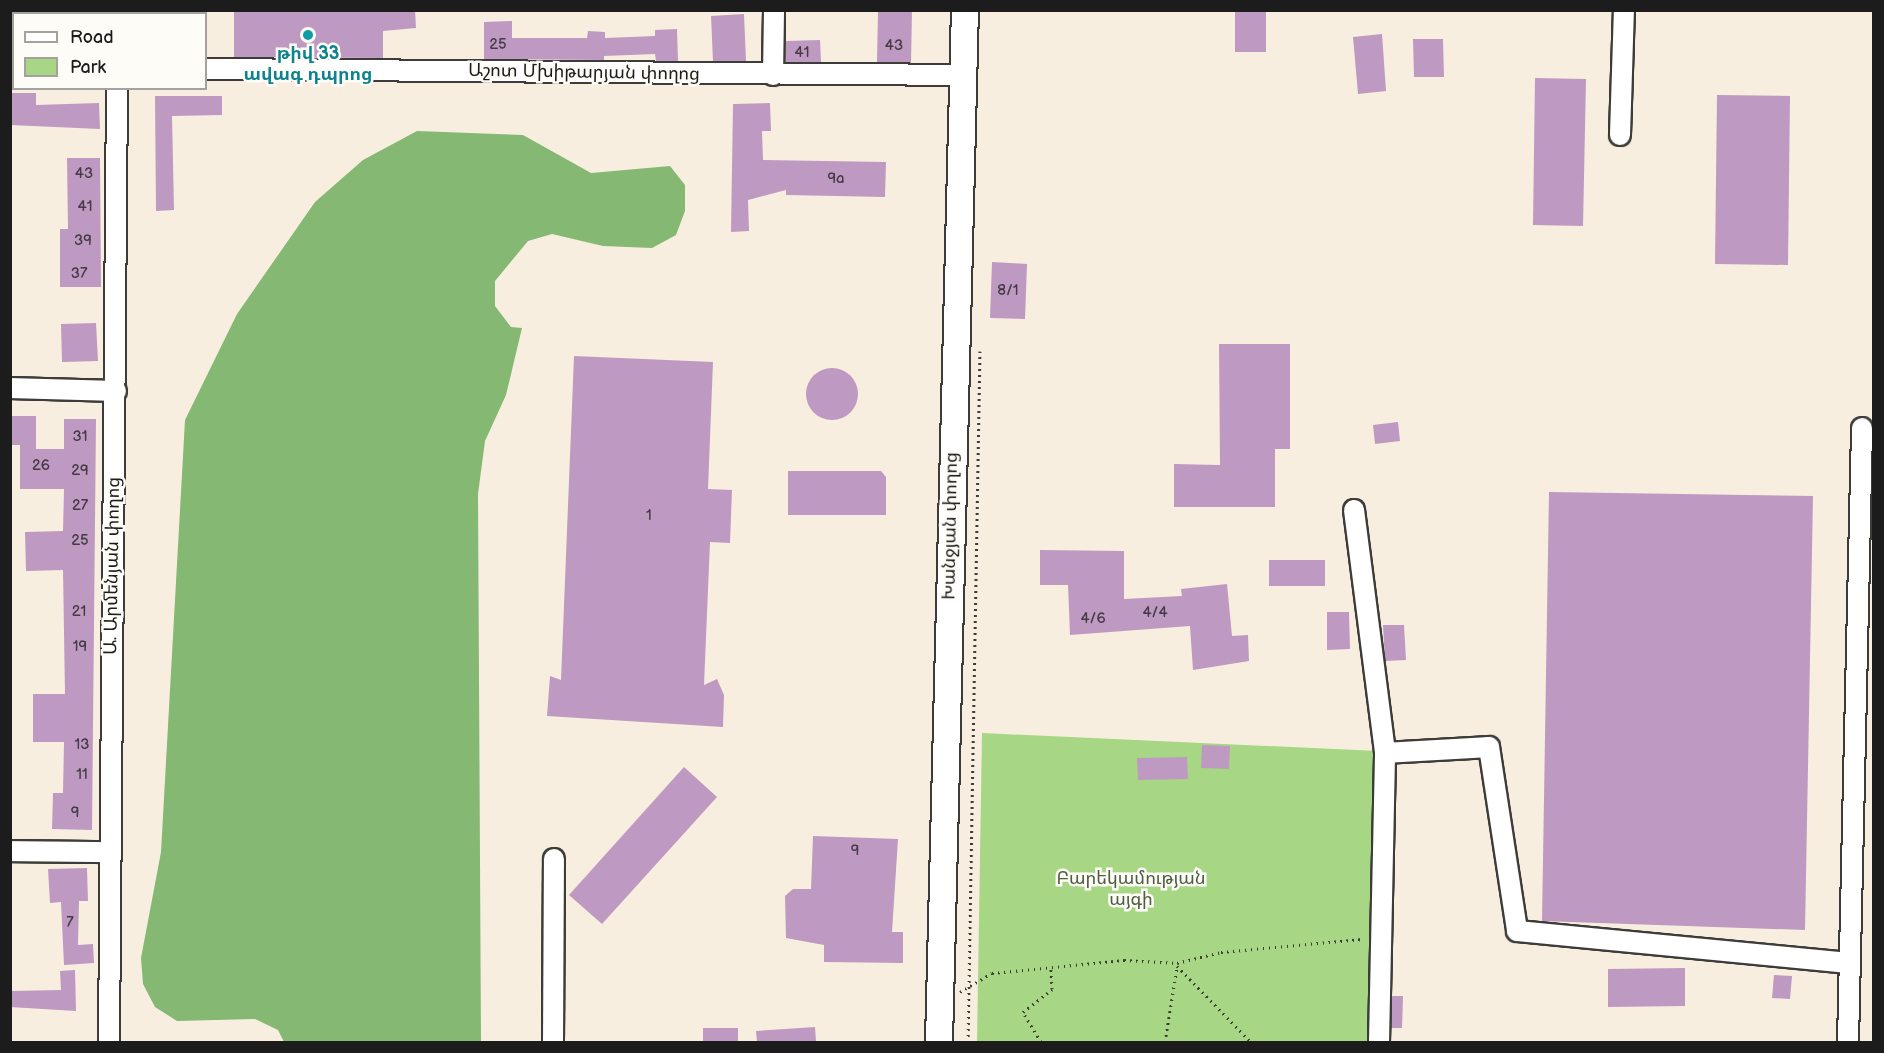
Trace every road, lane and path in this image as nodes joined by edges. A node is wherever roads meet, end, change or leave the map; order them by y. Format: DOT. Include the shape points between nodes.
graph roads {
  1 [pos="774,10"];
  2 [pos="965,10"];
  3 [pos="1624,10"];
  4 [pos="207,69"];
  5 [pos="772,75"];
  6 [pos="963,75"];
  7 [pos="117,90"];
  8 [pos="1620,135"];
  9 [pos="980,345"];
  10 [pos="10,388"];
  11 [pos="116,391"];
  12 [pos="1862,428"];
  13 [pos="1354,510"];
  14 [pos="1385,753"];
  15 [pos="10,851"];
  16 [pos="108,852"];
  17 [pos="554,859"];
  18 [pos="1382,937"];
  19 [pos="1849,963"];
  20 [pos="1177,964"];
  21 [pos="1051,969"];
  22 [pos="969,992"];
  23 [pos="940,994"];
  24 [pos="109,1042"];
  25 [pos="553,1042"];
  26 [pos="939,1042"];
  27 [pos="968,1042"];
  28 [pos="1041,1042"];
  29 [pos="1165,1042"];
  30 [pos="1251,1042"];
  31 [pos="1379,1042"];
  32 [pos="1848,1042"];
  1 -- 5 [label="street"];
  2 -- 6 [label="main road, Խանջյան փողոց"];
  3 -- 8 [label="street"];
  4 -- 5 [label="street, Աշոտ Մխիթարյան փողոց"];
  5 -- 6 [label="street, Աշոտ Մխիթարյան փողոց"];
  6 -- 23 [label="main road, Խանջյան փողոց"];
  7 -- 11 [label="street, Ա. Արմենյան փողոց"];
  9 -- 22 [label="path"];
  10 -- 11 [label="street"];
  11 -- 16 [label="street, Ա. Արմենյան փողոց"];
  12 -- 19 [label="street"];
  13 -- 14 [label="street"];
  14 -- 18 [label="street"];
  14 -- 19 [label="street" via="1489,747 1517,932"];
  15 -- 16 [label="street"];
  16 -- 24 [label="street, Ա. Արմենյան փողոց"];
  17 -- 25 [label="street"];
  18 -- 20 [label="path" via="1221,952"];
  18 -- 31 [label="street"];
  19 -- 32 [label="street"];
  20 -- 21 [label="path" via="1124,960"];
  20 -- 29 [label="path"];
  20 -- 30 [label="path"];
  21 -- 22 [label="path" via="992,973"];
  21 -- 28 [label="path" via="1052,989 1023,1012"];
  22 -- 23 [label="path"];
  22 -- 27 [label="path"];
  23 -- 26 [label="main road, Խանջյան փողոց"];
}
